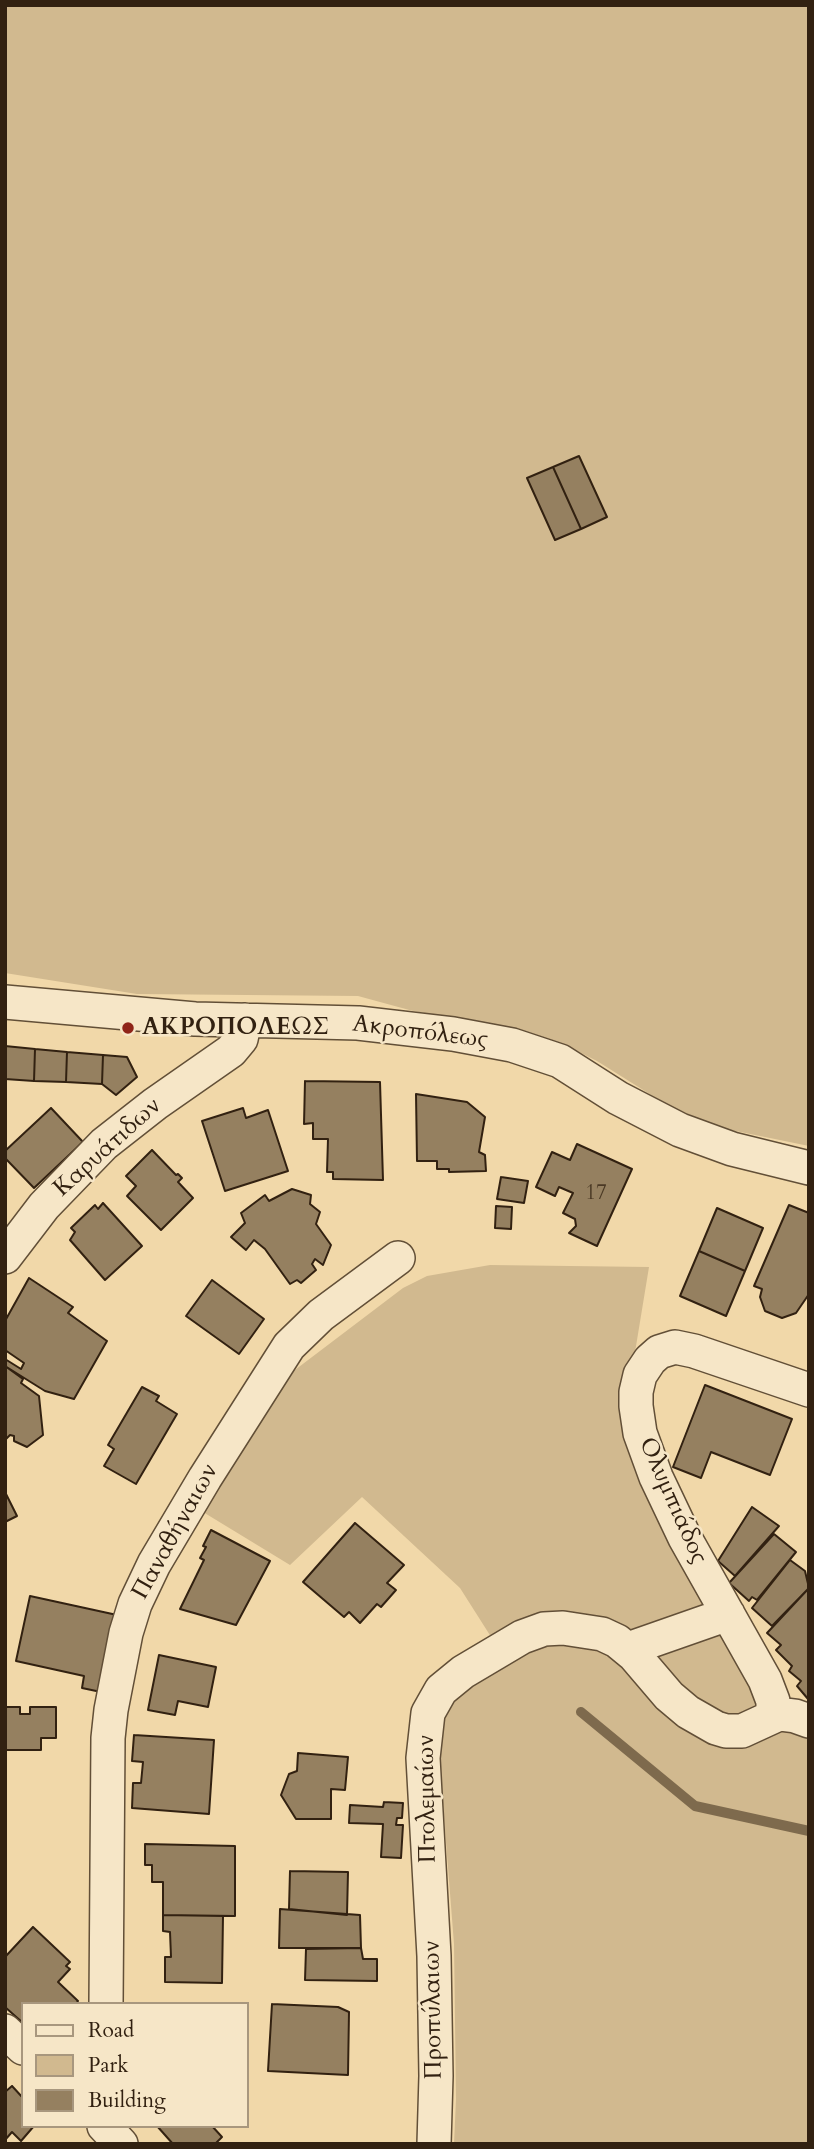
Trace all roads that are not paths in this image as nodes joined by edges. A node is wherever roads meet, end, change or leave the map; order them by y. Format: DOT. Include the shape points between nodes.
graph roads {
  1 [pos="5,1002"];
  2 [pos="245,1020"];
  3 [pos="809,1168"];
  4 [pos="5,1256"];
  5 [pos="398,1258"];
  6 [pos="809,1390"];
  7 [pos="728,1614"];
  8 [pos="628,1649"];
  9 [pos="773,1716"];
  10 [pos="809,1721"];
  11 [pos="430,1877"];
  12 [pos="106,2002"];
  13 [pos="5,2031"];
  14 [pos="21,2046"];
  15 [pos="435,2144"];
  1 -- 2 [label="street, Ακροπόλεως"];
  2 -- 3 [label="street, Ακροπόλεως" via="400,1027 512,1045 560,1061 680,1130 732,1149"];
  2 -- 4 [label="street, Καρυάτιδων" via="241,1039 231,1051 104,1144 44,1206"];
  5 -- 12 [label="street, Παναθήναιων" via="321,1315 289,1346 153,1564 135,1604 108,1738"];
  6 -- 7 [label="street, Ολυμπιάδος" via="675,1347 656,1354 639,1379 636,1406 645,1447 681,1530"];
  7 -- 8 [label="street"];
  7 -- 9 [label="street, Ολυμπιάδος" via="768,1689"];
  8 -- 9 [label="street, Πτολεμαίων" via="669,1696 708,1724 742,1731"];
  8 -- 11 [label="street, Πτολεμαίων" via="602,1634 544,1629 474,1664 437,1695 426,1721 423,1758"];
  9 -- 10 [label="street" via="790,1714"];
  11 -- 15 [label="street, Προπύλαιων"];
  13 -- 14 [label="street"];
}
